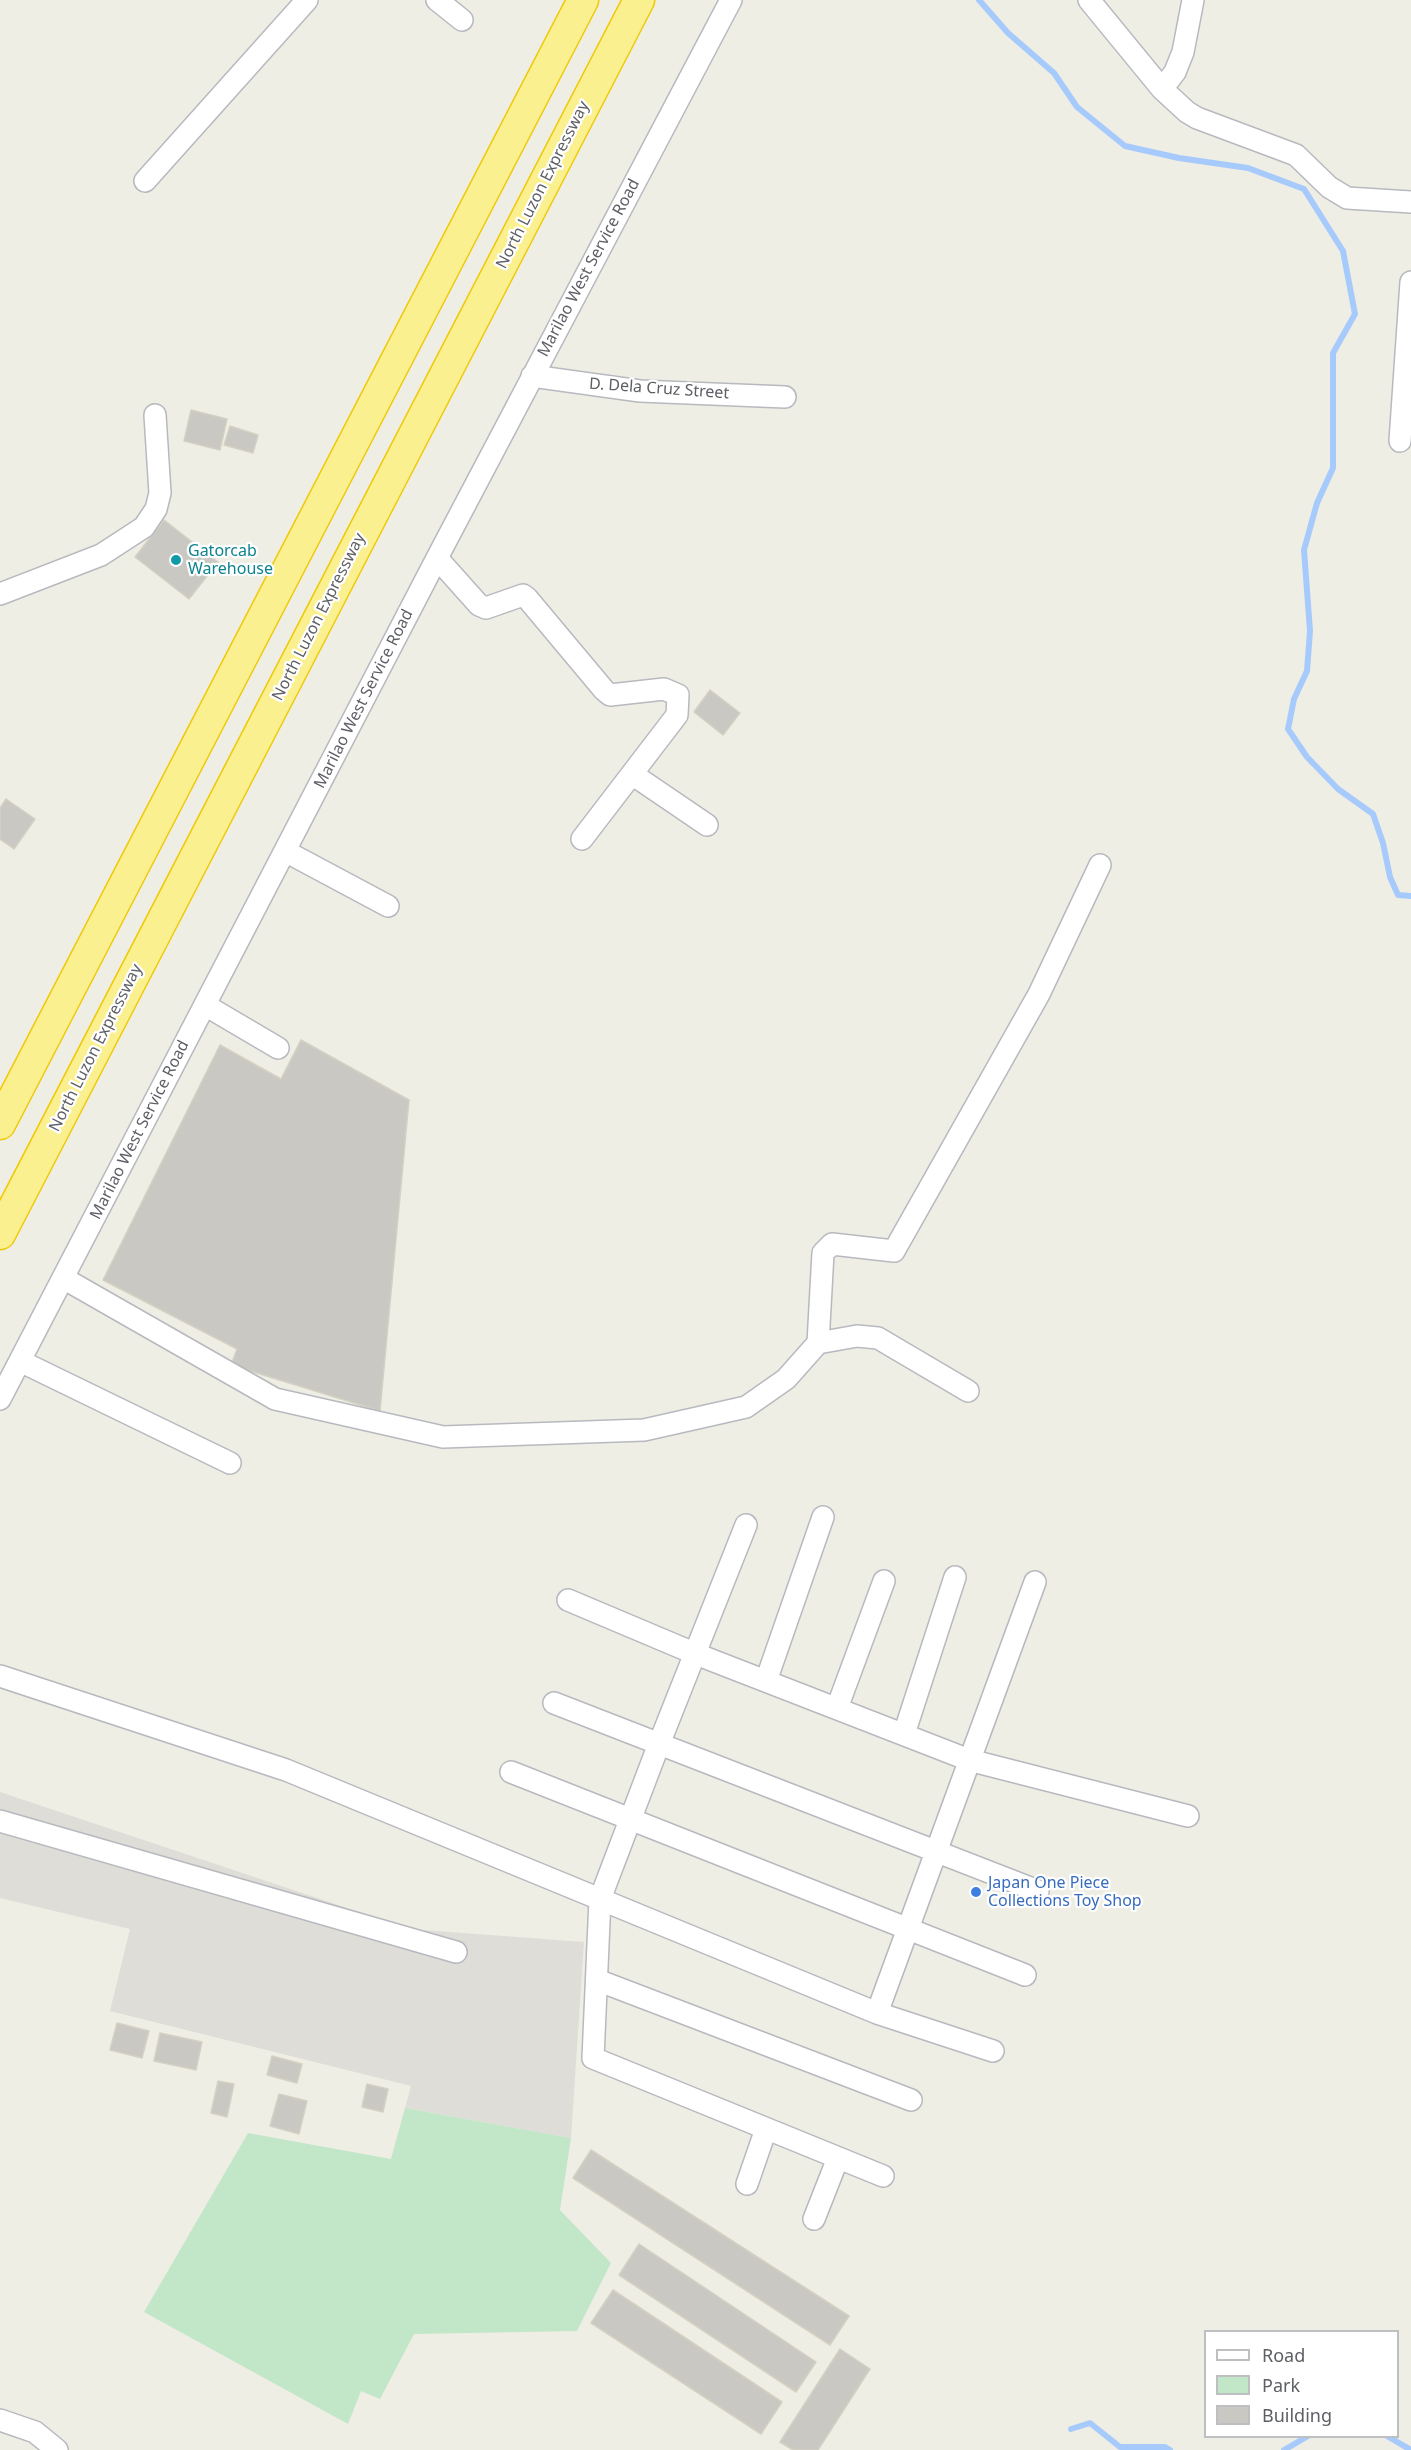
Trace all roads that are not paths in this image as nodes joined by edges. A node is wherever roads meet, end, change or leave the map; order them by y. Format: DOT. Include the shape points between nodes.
graph roads {
  1 [pos="307,0"];
  2 [pos="437,0"];
  3 [pos="583,0"];
  4 [pos="639,0"];
  5 [pos="731,0"];
  6 [pos="1089,0"];
  7 [pos="1193,0"];
  8 [pos="462,21"];
  9 [pos="1162,89"];
  10 [pos="146,181"];
  11 [pos="1411,202"];
  12 [pos="1411,282"];
  13 [pos="532,376"];
  14 [pos="785,397"];
  15 [pos="156,415"];
  16 [pos="1400,441"];
  17 [pos="437,558"];
  18 [pos="0,594"];
  19 [pos="632,774"];
  20 [pos="707,825"];
  21 [pos="582,839"];
  22 [pos="285,851"];
  23 [pos="1100,865"];
  24 [pos="388,906"];
  25 [pos="205,1005"];
  26 [pos="278,1048"];
  27 [pos="0,1124"];
  28 [pos="0,1234"];
  29 [pos="63,1278"];
  30 [pos="818,1343"];
  31 [pos="20,1361"];
  32 [pos="968,1391"];
  33 [pos="0,1399"];
  34 [pos="230,1463"];
  35 [pos="823,1517"];
  36 [pos="746,1525"];
  37 [pos="955,1577"];
  38 [pos="884,1581"];
  39 [pos="1035,1582"];
  40 [pos="568,1600"];
  41 [pos="696,1654"];
  42 [pos="0,1676"];
  43 [pos="766,1681"];
  44 [pos="554,1703"];
  45 [pos="837,1708"];
  46 [pos="904,1734"];
  47 [pos="658,1744"];
  48 [pos="969,1760"];
  49 [pos="511,1772"];
  50 [pos="1188,1816"];
  51 [pos="630,1819"];
  52 [pos="0,1821"];
  53 [pos="935,1853"];
  54 [pos="1038,1891"];
  55 [pos="600,1899"];
  56 [pos="908,1928"];
  57 [pos="456,1952"];
  58 [pos="1024,1975"];
  59 [pos="597,1980"];
  60 [pos="877,2013"];
  61 [pos="993,2051"];
  62 [pos="910,2100"];
  63 [pos="766,2128"];
  64 [pos="838,2158"];
  65 [pos="883,2176"];
  66 [pos="747,2184"];
  67 [pos="814,2218"];
  68 [pos="0,2420"];
  69 [pos="57,2450"];
  1 -- 10 [label="street"];
  2 -- 8 [label="street"];
  3 -- 27 [label="highway"];
  4 -- 28 [label="highway, North Luzon Expressway"];
  5 -- 13 [label="street, Marilao West Service Road"];
  6 -- 9 [label="street"];
  7 -- 9 [label="street" via="1183,52"];
  9 -- 11 [label="street" via="1197,118 1296,155 1329,187 1347,198"];
  12 -- 16 [label="street"];
  13 -- 14 [label="street, D. Dela Cruz Street" via="640,391"];
  13 -- 17 [label="street, Marilao West Service Road"];
  15 -- 18 [label="street" via="160,494 144,527 101,555"];
  17 -- 19 [label="street" via="479,605 486,608 523,595 527,598 610,695 664,688 678,695 677,715"];
  17 -- 22 [label="street, Marilao West Service Road"];
  19 -- 20 [label="street"];
  19 -- 21 [label="street"];
  22 -- 24 [label="street"];
  22 -- 25 [label="street, Marilao West Service Road"];
  23 -- 30 [label="street" via="1039,994 894,1251 832,1244 823,1252"];
  25 -- 26 [label="street"];
  25 -- 29 [label="street, Marilao West Service Road"];
  29 -- 30 [label="street" via="275,1400 443,1437 644,1430 746,1407 786,1379"];
  29 -- 31 [label="street, Marilao West Service Road"];
  30 -- 32 [label="street" via="857,1336 878,1338"];
  31 -- 33 [label="street, Marilao West Service Road"];
  31 -- 34 [label="street"];
  35 -- 43 [label="street"];
  36 -- 41 [label="street"];
  37 -- 46 [label="street"];
  38 -- 45 [label="street"];
  39 -- 48 [label="street"];
  40 -- 41 [label="street"];
  41 -- 43 [label="street"];
  41 -- 47 [label="street"];
  42 -- 55 [label="street" via="286,1770"];
  43 -- 45 [label="street"];
  44 -- 47 [label="street"];
  45 -- 46 [label="street"];
  46 -- 48 [label="street"];
  47 -- 51 [label="street"];
  47 -- 53 [label="street"];
  48 -- 50 [label="street"];
  48 -- 53 [label="street"];
  49 -- 51 [label="street"];
  51 -- 55 [label="street"];
  51 -- 56 [label="street"];
  52 -- 57 [label="street"];
  53 -- 54 [label="street"];
  53 -- 56 [label="street"];
  55 -- 59 [label="street"];
  55 -- 60 [label="street"];
  56 -- 58 [label="street"];
  56 -- 60 [label="street"];
  59 -- 62 [label="street"];
  59 -- 63 [label="street" via="593,2058"];
  60 -- 61 [label="street"];
  63 -- 64 [label="street"];
  63 -- 66 [label="street"];
  64 -- 65 [label="street"];
  64 -- 67 [label="street"];
  68 -- 69 [label="street" via="35,2432"];
}
